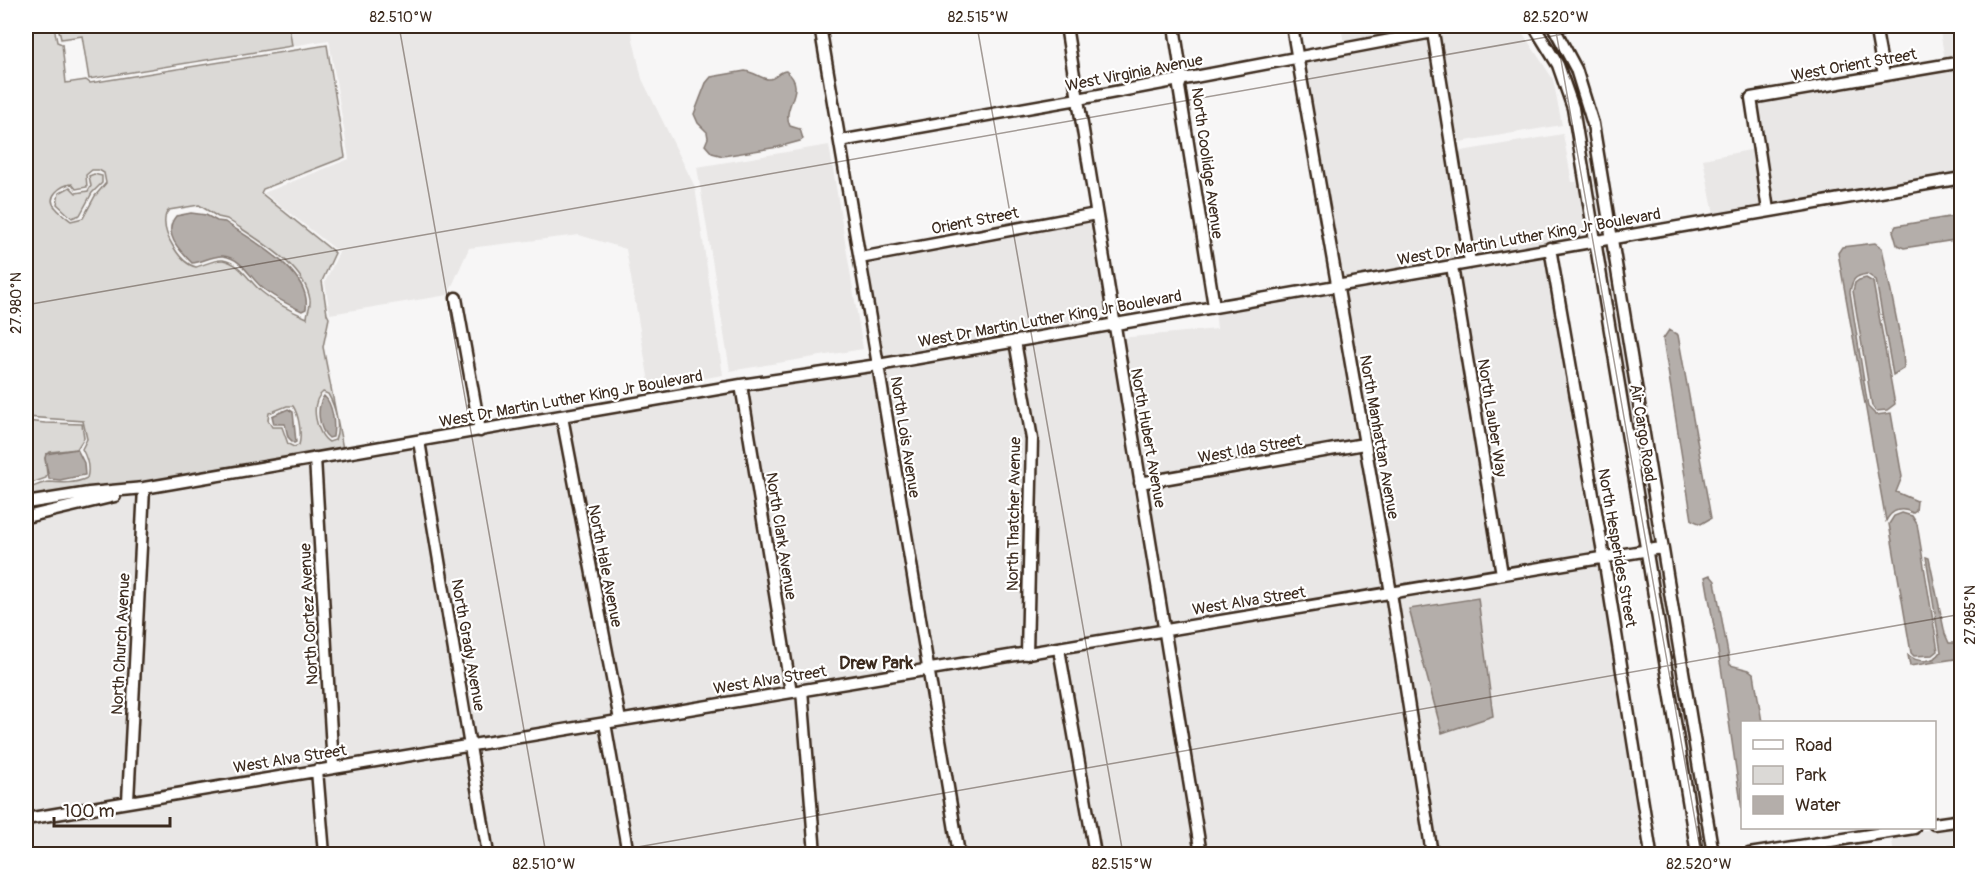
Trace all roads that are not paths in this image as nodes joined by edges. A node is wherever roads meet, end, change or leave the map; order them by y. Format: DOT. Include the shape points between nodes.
graph roads {
  1 [pos="820,26"];
  2 [pos="1066,26"];
  3 [pos="1173,26"];
  4 [pos="1292,26"];
  5 [pos="1534,26"];
  6 [pos="1553,26"];
  7 [pos="1875,26"];
  8 [pos="1432,29"];
  9 [pos="1297,58"];
  10 [pos="1962,62"];
  11 [pos="1884,75"];
  12 [pos="1182,78"];
  13 [pos="1078,99"];
  14 [pos="840,141"];
  15 [pos="1962,178"];
  16 [pos="1768,210"];
  17 [pos="1095,214"];
  18 [pos="1611,238"];
  19 [pos="1596,240"];
  20 [pos="1550,248"];
  21 [pos="860,258"];
  22 [pos="1470,262"];
  23 [pos="1452,266"];
  24 [pos="1336,285"];
  25 [pos="456,298"];
  26 [pos="1214,306"];
  27 [pos="1113,324"];
  28 [pos="1015,341"];
  29 [pos="878,364"];
  30 [pos="741,385"];
  31 [pos="562,417"];
  32 [pos="480,431"];
  33 [pos="419,441"];
  34 [pos="1365,444"];
  35 [pos="315,458"];
  36 [pos="1140,483"];
  37 [pos="144,488"];
  38 [pos="26,503"];
  39 [pos="26,517"];
  40 [pos="1661,549"];
  41 [pos="1647,551"];
  42 [pos="1604,558"];
  43 [pos="1502,574"];
  44 [pos="1391,593"];
  45 [pos="1165,630"];
  46 [pos="1059,649"];
  47 [pos="1027,654"];
  48 [pos="929,670"];
  49 [pos="796,691"];
  50 [pos="620,720"];
  51 [pos="605,723"];
  52 [pos="470,745"];
  53 [pos="333,768"];
  54 [pos="317,770"];
  55 [pos="128,801"];
  56 [pos="26,819"];
  57 [pos="1962,820"];
  58 [pos="1936,824"];
  59 [pos="1908,829"];
  60 [pos="324,855"];
  61 [pos="488,855"];
  62 [pos="628,855"];
  63 [pos="814,855"];
  64 [pos="959,855"];
  65 [pos="1095,855"];
  66 [pos="1201,855"];
  67 [pos="1432,855"];
  68 [pos="1652,855"];
  69 [pos="1697,855"];
  70 [pos="1713,855"];
  71 [pos="1749,855"];
  1 -- 14 [label="street, North Lois Avenue"];
  2 -- 13 [label="street, North Hubert Avenue"];
  3 -- 12 [label="street, North Coolidge Avenue"];
  4 -- 9 [label="street, North Manhattan Avenue"];
  5 -- 19 [label="street, Air Cargo Road" via="1551,51 1569,91"];
  6 -- 18 [label="street, Air Cargo Road" via="1586,96"];
  7 -- 11 [label="street"];
  8 -- 9 [label="street, West Virginia Avenue"];
  8 -- 22 [label="street"];
  9 -- 12 [label="street, West Virginia Avenue"];
  9 -- 24 [label="street, North Manhattan Avenue"];
  10 -- 11 [label="street, West Orient Street"];
  11 -- 16 [label="street, West Orient Street" via="1751,98"];
  12 -- 13 [label="street, West Virginia Avenue"];
  12 -- 26 [label="street, North Coolidge Avenue" via="1179,87"];
  13 -- 14 [label="street, West Virginia Avenue"];
  13 -- 17 [label="street, North Hubert Avenue"];
  14 -- 21 [label="street, North Lois Avenue"];
  15 -- 16 [label="street, West Dr Martin Luther King Jr Boulevard"];
  16 -- 18 [label="street, West Dr Martin Luther King Jr Boulevard"];
  17 -- 21 [label="street, Orient Street"];
  17 -- 27 [label="street, North Hubert Avenue"];
  18 -- 19 [label="street, West Dr Martin Luther King Jr Boulevard"];
  18 -- 40 [label="street, Air Cargo Road"];
  19 -- 20 [label="street, West Dr Martin Luther King Jr Boulevard"];
  19 -- 41 [label="street, Air Cargo Road"];
  20 -- 22 [label="street, West Dr Martin Luther King Jr Boulevard"];
  20 -- 42 [label="street, North Hesperides Street"];
  21 -- 29 [label="street, North Lois Avenue"];
  22 -- 23 [label="street, West Dr Martin Luther King Jr Boulevard"];
  23 -- 24 [label="street, West Dr Martin Luther King Jr Boulevard"];
  23 -- 43 [label="street, North Lauber Way"];
  24 -- 26 [label="street, West Dr Martin Luther King Jr Boulevard"];
  24 -- 34 [label="street, North Manhattan Avenue"];
  25 -- 32 [label="street"];
  26 -- 27 [label="street, West Dr Martin Luther King Jr Boulevard"];
  27 -- 28 [label="street, West Dr Martin Luther King Jr Boulevard"];
  27 -- 36 [label="street, North Hubert Avenue"];
  28 -- 29 [label="street, West Dr Martin Luther King Jr Boulevard"];
  28 -- 47 [label="street, North Thatcher Avenue" via="1032,439"];
  29 -- 30 [label="street, West Dr Martin Luther King Jr Boulevard"];
  29 -- 48 [label="street, North Lois Avenue"];
  30 -- 31 [label="street, West Dr Martin Luther King Jr Boulevard"];
  30 -- 49 [label="street, North Clark Avenue"];
  31 -- 32 [label="street, West Dr Martin Luther King Jr Boulevard"];
  31 -- 50 [label="street, North Hale Avenue"];
  32 -- 33 [label="street, West Dr Martin Luther King Jr Boulevard"];
  33 -- 35 [label="street, West Dr Martin Luther King Jr Boulevard"];
  33 -- 52 [label="street, North Grady Avenue"];
  34 -- 36 [label="street, West Ida Street"];
  34 -- 44 [label="street, North Manhattan Avenue"];
  35 -- 37 [label="street, West Dr Martin Luther King Jr Boulevard"];
  35 -- 53 [label="street, North Cortez Avenue"];
  36 -- 45 [label="street, North Hubert Avenue"];
  37 -- 38 [label="street, West Dr Martin Luther King Jr Boulevard"];
  37 -- 39 [label="street, West Dr Martin Luther King Jr Boulevard"];
  37 -- 55 [label="street, North Church Avenue"];
  40 -- 41 [label="street, West Alva Street"];
  40 -- 70 [label="street, Air Cargo Road"];
  41 -- 42 [label="street, West Alva Street"];
  41 -- 69 [label="street, Air Cargo Road"];
  42 -- 43 [label="street, West Alva Street"];
  42 -- 68 [label="street, North Hesperides Street"];
  43 -- 44 [label="street, West Alva Street"];
  44 -- 45 [label="street, West Alva Street"];
  44 -- 67 [label="street, North Manhattan Avenue"];
  45 -- 46 [label="street, West Alva Street"];
  45 -- 66 [label="street, North Hubert Avenue"];
  46 -- 47 [label="street, West Alva Street"];
  46 -- 65 [label="street"];
  47 -- 48 [label="street, West Alva Street"];
  48 -- 49 [label="street, West Alva Street"];
  48 -- 64 [label="street, North Lois Avenue"];
  49 -- 50 [label="street, West Alva Street"];
  49 -- 63 [label="street, North Clark Avenue"];
  50 -- 51 [label="street, West Alva Street"];
  51 -- 52 [label="street, West Alva Street"];
  51 -- 62 [label="street"];
  52 -- 53 [label="street, West Alva Street"];
  52 -- 61 [label="street, North Grady Avenue"];
  53 -- 54 [label="street, West Alva Street"];
  54 -- 55 [label="street, West Alva Street"];
  54 -- 60 [label="street"];
  55 -- 56 [label="street, West Alva Street"];
  57 -- 58 [label="street"];
  59 -- 71 [label="street"];
}
